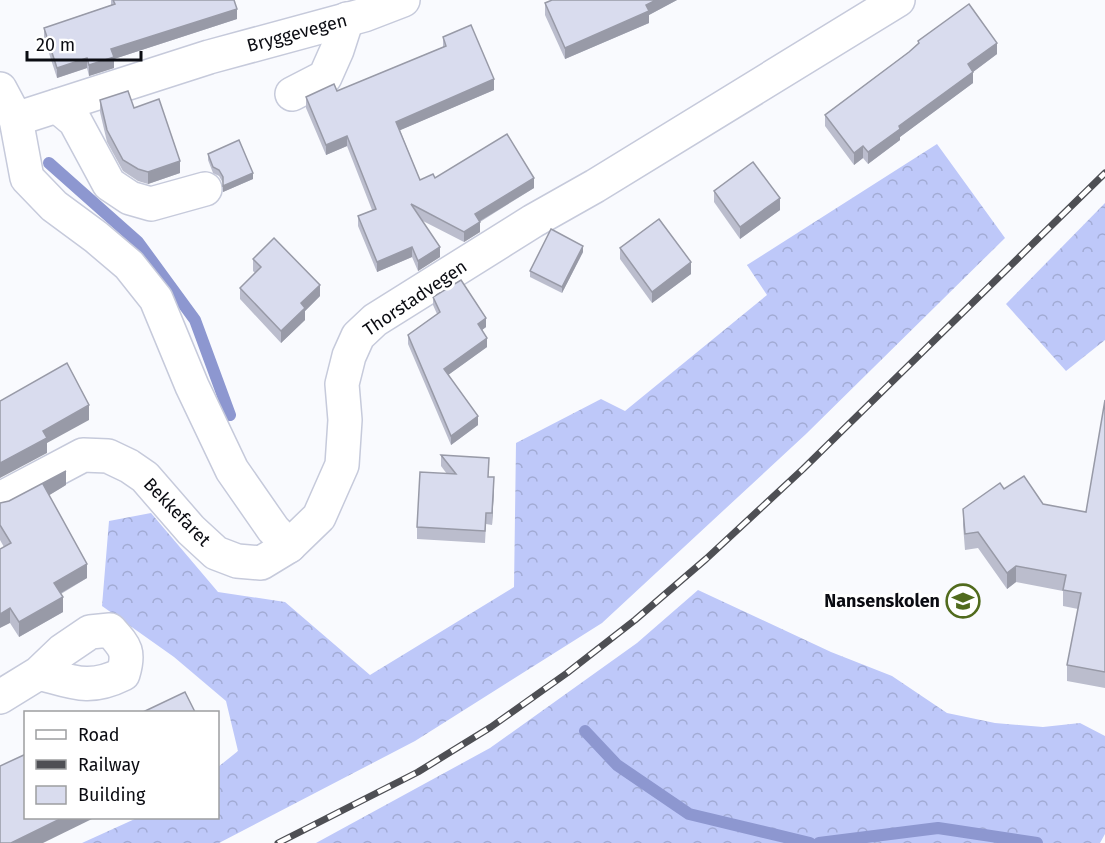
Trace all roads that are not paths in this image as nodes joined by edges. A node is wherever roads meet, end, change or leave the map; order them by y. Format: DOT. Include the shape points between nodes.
graph roads {
  1 [pos="403,0"];
  2 [pos="898,0"];
  3 [pos="347,19"];
  4 [pos="0,89"];
  5 [pos="292,94"];
  6 [pos="57,106"];
  7 [pos="16,119"];
  8 [pos="205,189"];
  9 [pos="0,499"];
  10 [pos="289,546"];
  11 [pos="39,673"];
  12 [pos="0,697"];
  1 -- 3 [label="street, Bryggevegen"];
  2 -- 10 [label="street, Thorstadvegen" via="375,320 358,336 342,384 342,465 319,517"];
  3 -- 5 [label="street" via="324,77"];
  3 -- 6 [label="street, Bryggevegen" via="209,57"];
  4 -- 7 [label="street"];
  6 -- 7 [label="street, Bryggevegen"];
  6 -- 8 [label="street" via="75,121 109,184 130,198 151,204"];
  7 -- 10 [label="street" via="27,178 54,206 129,265 156,299 232,470"];
  9 -- 10 [label="street, Bekkefaret" via="83,455 108,456 145,477 216,553 237,561 261,563"];
  11 -- 12 [label="street"];
}
